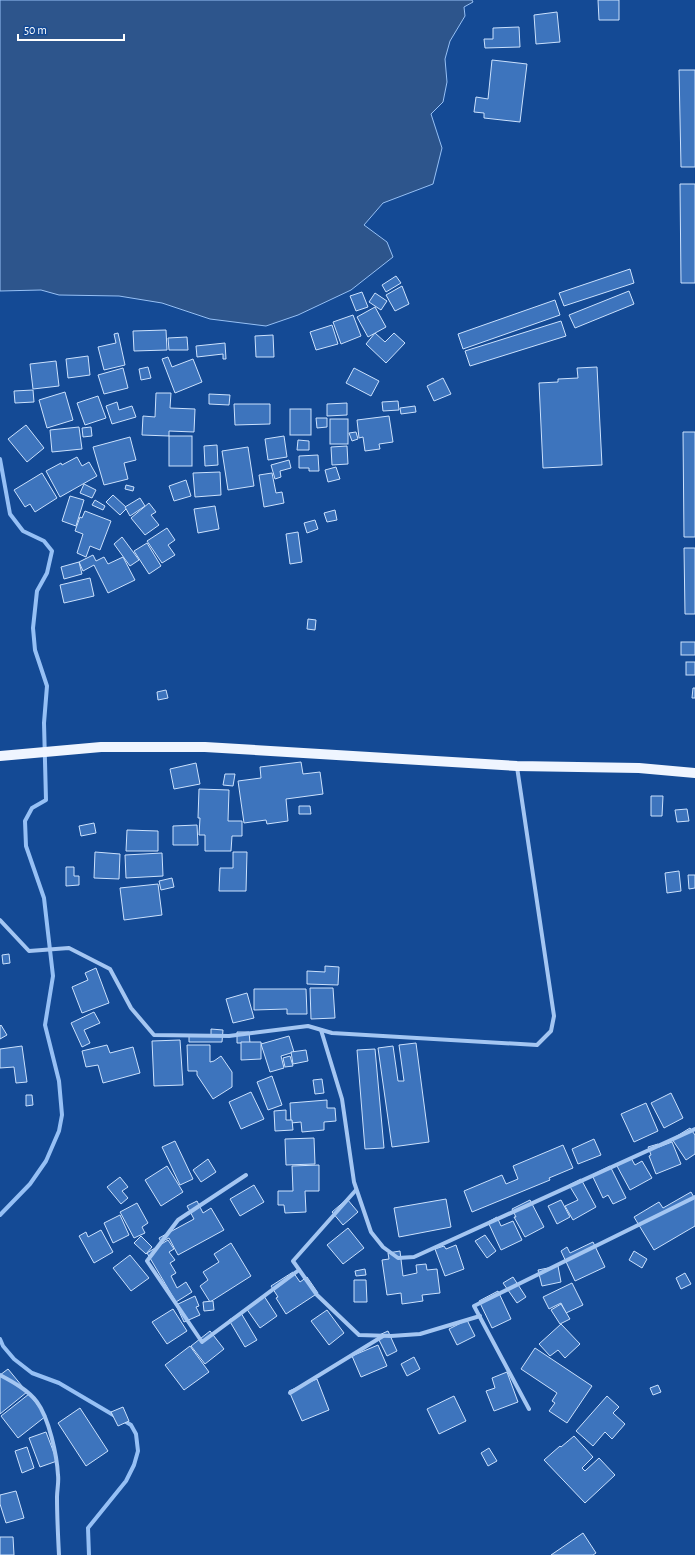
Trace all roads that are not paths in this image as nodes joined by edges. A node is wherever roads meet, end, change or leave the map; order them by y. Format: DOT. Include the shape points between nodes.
graph roads {
  1 [pos="0,756"];
  2 [pos="517,766"];
  3 [pos="695,773"];
  4 [pos="0,920"];
  5 [pos="321,1030"];
  6 [pos="695,1129"];
  7 [pos="246,1176"];
  8 [pos="356,1190"];
  9 [pos="695,1197"];
  10 [pos="299,1270"];
  11 [pos="480,1316"];
  12 [pos="384,1336"];
  13 [pos="0,1375"];
  14 [pos="290,1393"];
  15 [pos="529,1409"];
  16 [pos="59,1555"];
  1 -- 2 [label="main road" via="101,746 205,747"];
  2 -- 3 [label="main road" via="639,768"];
  2 -- 5 [label="street" via="554,1016 551,1030 537,1045 332,1033"];
  4 -- 5 [label="street" via="29,951 69,948 110,969 131,1008 154,1035 229,1036 308,1026"];
  5 -- 8 [label="street" via="342,1099"];
  6 -- 8 [label="street" via="414,1257 398,1258 383,1247 371,1232"];
  7 -- 10 [label="street" via="178,1220 146,1261 202,1342"];
  8 -- 10 [label="street" via="293,1261"];
  9 -- 11 [label="street" via="474,1306"];
  10 -- 12 [label="street" via="317,1296 359,1335"];
  11 -- 12 [label="street" via="420,1334"];
  11 -- 15 [label="street"];
  12 -- 14 [label="street"];
  13 -- 16 [label="street" via="29,1393 37,1402 49,1431 59,1477"];
}
